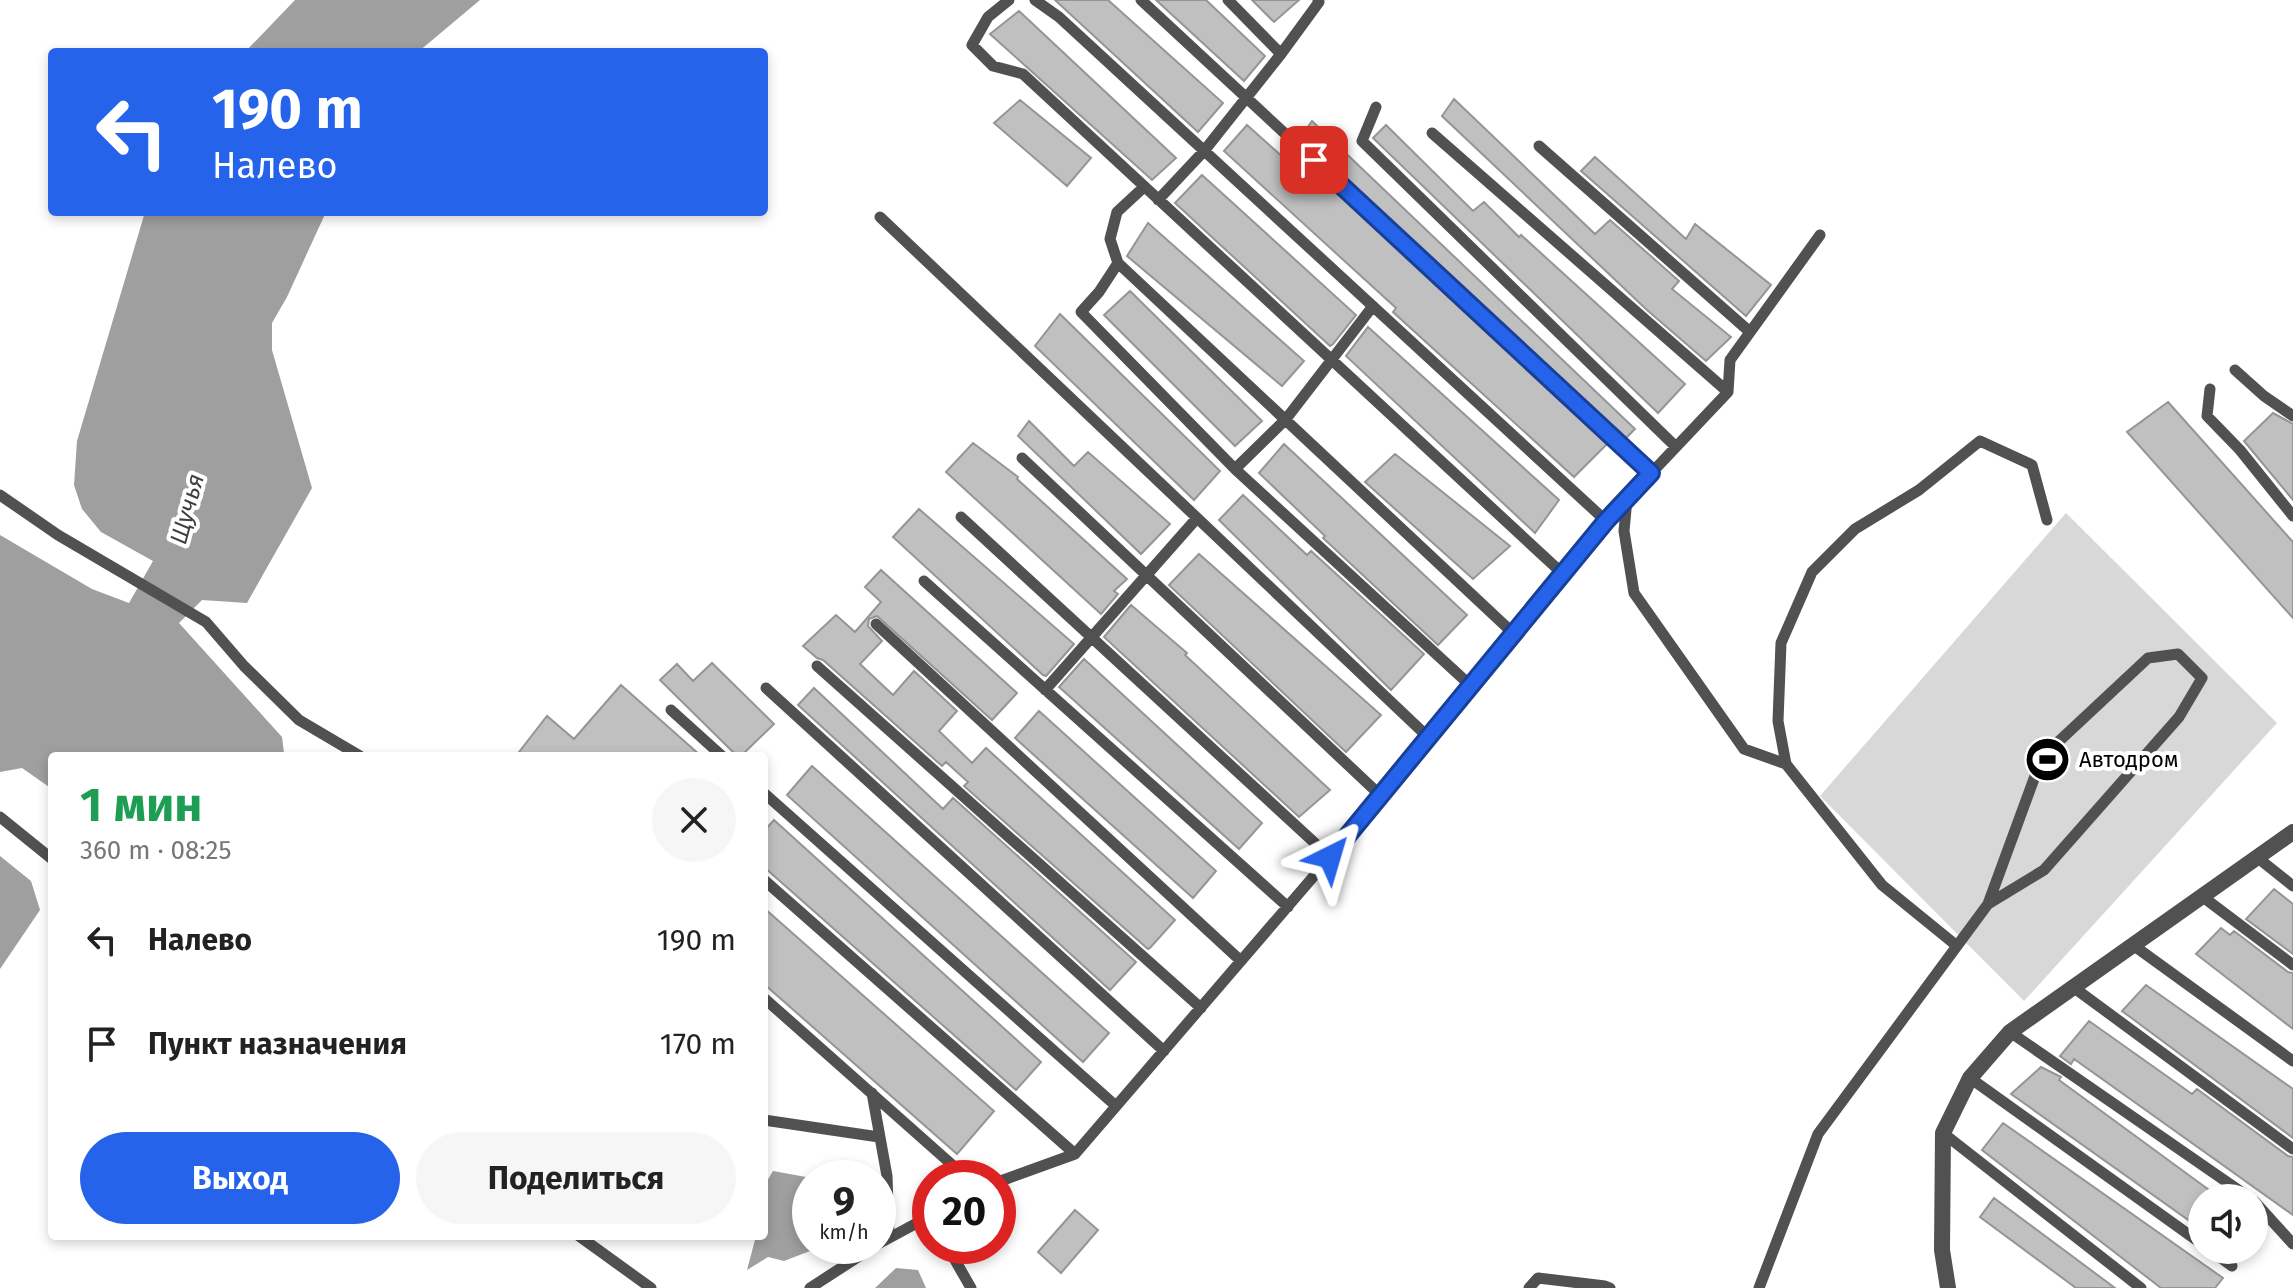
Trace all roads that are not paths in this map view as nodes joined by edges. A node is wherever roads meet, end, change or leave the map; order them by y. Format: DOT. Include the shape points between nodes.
graph roads {
  1 [pos="1009,0"];
  2 [pos="1035,0"];
  3 [pos="1141,0"];
  4 [pos="1228,0"];
  5 [pos="1318,0"];
  6 [pos="1281,54"];
  7 [pos="1246,97"];
  8 [pos="1376,107"];
  9 [pos="1432,133"];
  10 [pos="1539,146"];
  11 [pos="1204,151"];
  12 [pos="1144,187"];
  13 [pos="1158,200"];
  14 [pos="880,217"];
  15 [pos="1820,235"];
  16 [pos="1118,263"];
  17 [pos="1373,306"];
  18 [pos="1750,332"];
  19 [pos="1331,360"];
  20 [pos="2235,370"];
  21 [pos="2210,389"];
  22 [pos="1728,392"];
  23 [pos="2293,416"];
  24 [pos="1286,419"];
  25 [pos="1676,447"];
  26 [pos="1022,458"];
  27 [pos="1235,469"];
  28 [pos="1651,473"];
  29 [pos="0,495"];
  30 [pos="1627,499"];
  31 [pos="2293,516"];
  32 [pos="961,517"];
  33 [pos="1197,518"];
  34 [pos="2047,520"];
  35 [pos="1606,521"];
  36 [pos="1563,574"];
  37 [pos="1147,576"];
  38 [pos="924,581"];
  39 [pos="876,624"];
  40 [pos="1514,634"];
  41 [pos="1090,637"];
  42 [pos="817,666"];
  43 [pos="1471,686"];
  44 [pos="766,688"];
  45 [pos="1045,690"];
  46 [pos="671,710"];
  47 [pos="1429,738"];
  48 [pos="353,752"];
  49 [pos="718,752"];
  50 [pos="1786,764"];
  51 [pos="1381,796"];
  52 [pos="768,797"];
  53 [pos="0,817"];
  54 [pos="2293,832"];
  55 [pos="48,856"];
  56 [pos="1330,857"];
  57 [pos="2258,858"];
  58 [pos="768,884"];
  59 [pos="2293,886"];
  60 [pos="2203,897"];
  61 [pos="1988,904"];
  62 [pos="1288,907"];
  63 [pos="2133,945"];
  64 [pos="1957,946"];
  65 [pos="1241,961"];
  66 [pos="2293,965"];
  67 [pos="2073,987"];
  68 [pos="768,1002"];
  69 [pos="1201,1008"];
  70 [pos="2010,1032"];
  71 [pos="1164,1051"];
  72 [pos="2293,1061"];
  73 [pos="1970,1078"];
  74 [pos="872,1093"];
  75 [pos="1116,1106"];
  76 [pos="768,1121"];
  77 [pos="1943,1133"];
  78 [pos="879,1137"];
  79 [pos="2293,1149"];
  80 [pos="1075,1154"];
  81 [pos="884,1160"];
  82 [pos="947,1160"];
  83 [pos="1016,1175"];
  84 [pos="2229,1184"];
  85 [pos="2268,1217"];
  86 [pos="2188,1234"];
  87 [pos="585,1240"];
  88 [pos="2293,1244"];
  89 [pos="847,1264"];
  90 [pos="957,1264"];
  91 [pos="2229,1264"];
  92 [pos="2232,1266"];
  93 [pos="651,1288"];
  94 [pos="810,1288"];
  95 [pos="971,1288"];
  96 [pos="1529,1288"];
  97 [pos="1610,1288"];
  98 [pos="1759,1288"];
  99 [pos="1948,1288"];
  100 [pos="2141,1288"];
  1 -- 12 [label="lane" via="988,17 972,45 993,66 1023,74"];
  2 -- 11 [label="lane"];
  3 -- 7 [label="lane"];
  4 -- 6 [label="lane"];
  5 -- 6 [label="lane"];
  6 -- 7 [label="lane"];
  7 -- 11 [label="lane"];
  7 -- 28 [label="lane"];
  8 -- 25 [label="lane" via="1362,141"];
  9 -- 22 [label="lane"];
  10 -- 18 [label="lane"];
  11 -- 13 [label="lane"];
  11 -- 17 [label="lane"];
  12 -- 13 [label="lane"];
  12 -- 16 [label="lane" via="1117,212 1110,239"];
  13 -- 19 [label="lane"];
  14 -- 33 [label="lane"];
  15 -- 18 [label="lane"];
  16 -- 24 [label="lane"];
  16 -- 27 [label="lane" via="1081,312"];
  17 -- 19 [label="lane"];
  17 -- 35 [label="lane"];
  18 -- 22 [label="lane" via="1730,360"];
  19 -- 24 [label="lane"];
  19 -- 36 [label="lane"];
  20 -- 23 [label="lane"];
  21 -- 31 [label="lane" via="2207,416"];
  22 -- 25 [label="lane"];
  24 -- 27 [label="lane"];
  24 -- 40 [label="lane"];
  25 -- 28 [label="lane"];
  26 -- 37 [label="lane"];
  27 -- 43 [label="lane"];
  28 -- 30 [label="lane"];
  29 -- 48 [label="lane" via="206,622 299,720"];
  30 -- 35 [label="lane"];
  30 -- 50 [label="lane" via="1624,531 1634,593 1744,749"];
  32 -- 41 [label="lane"];
  33 -- 37 [label="lane"];
  33 -- 47 [label="lane"];
  34 -- 50 [label="lane" via="2032,465 1980,441 1919,490 1855,529 1812,572 1781,643 1778,721"];
  35 -- 36 [label="lane"];
  36 -- 40 [label="lane"];
  37 -- 41 [label="lane"];
  37 -- 51 [label="lane"];
  38 -- 45 [label="lane"];
  39 -- 65 [label="lane"];
  40 -- 43 [label="lane"];
  41 -- 45 [label="lane"];
  41 -- 56 [label="lane"];
  42 -- 69 [label="lane"];
  43 -- 47 [label="lane"];
  44 -- 71 [label="lane"];
  45 -- 62 [label="lane"];
  46 -- 49 [label="lane"];
  47 -- 51 [label="lane"];
  50 -- 64 [label="lane" via="1882,885"];
  51 -- 56 [label="lane"];
  52 -- 75 [label="lane"];
  53 -- 55 [label="lane"];
  54 -- 57 [label="street"];
  56 -- 62 [label="lane"];
  57 -- 59 [label="lane"];
  57 -- 60 [label="street"];
  58 -- 80 [label="lane"];
  60 -- 63 [label="street"];
  60 -- 66 [label="lane"];
  61 -- 61 [label="lane" via="2044,870 2179,717 2202,678 2178,654 2148,658 2042,757"];
  61 -- 64 [label="lane"];
  62 -- 65 [label="lane"];
  63 -- 67 [label="street"];
  63 -- 72 [label="lane"];
  64 -- 98 [label="lane" via="1818,1134"];
  65 -- 69 [label="lane"];
  67 -- 70 [label="street"];
  67 -- 79 [label="lane"];
  68 -- 74 [label="lane"];
  69 -- 71 [label="lane"];
  70 -- 73 [label="street"];
  70 -- 84 [label="lane"];
  71 -- 75 [label="lane"];
  73 -- 77 [label="street"];
  73 -- 86 [label="lane"];
  74 -- 78 [label="lane"];
  74 -- 82 [label="lane"];
  75 -- 80 [label="lane"];
  76 -- 78 [label="lane"];
  77 -- 99 [label="street" via="1942,1250"];
  77 -- 100 [label="lane"];
  78 -- 81 [label="lane"];
  80 -- 83 [label="lane"];
  85 -- 88 [label="lane"];
  87 -- 93 [label="lane"];
  89 -- 94 [label="lane"];
  90 -- 95 [label="lane"];
  91 -- 92 [label="lane"];
  96 -- 97 [label="lane" via="1538,1278"];
}
